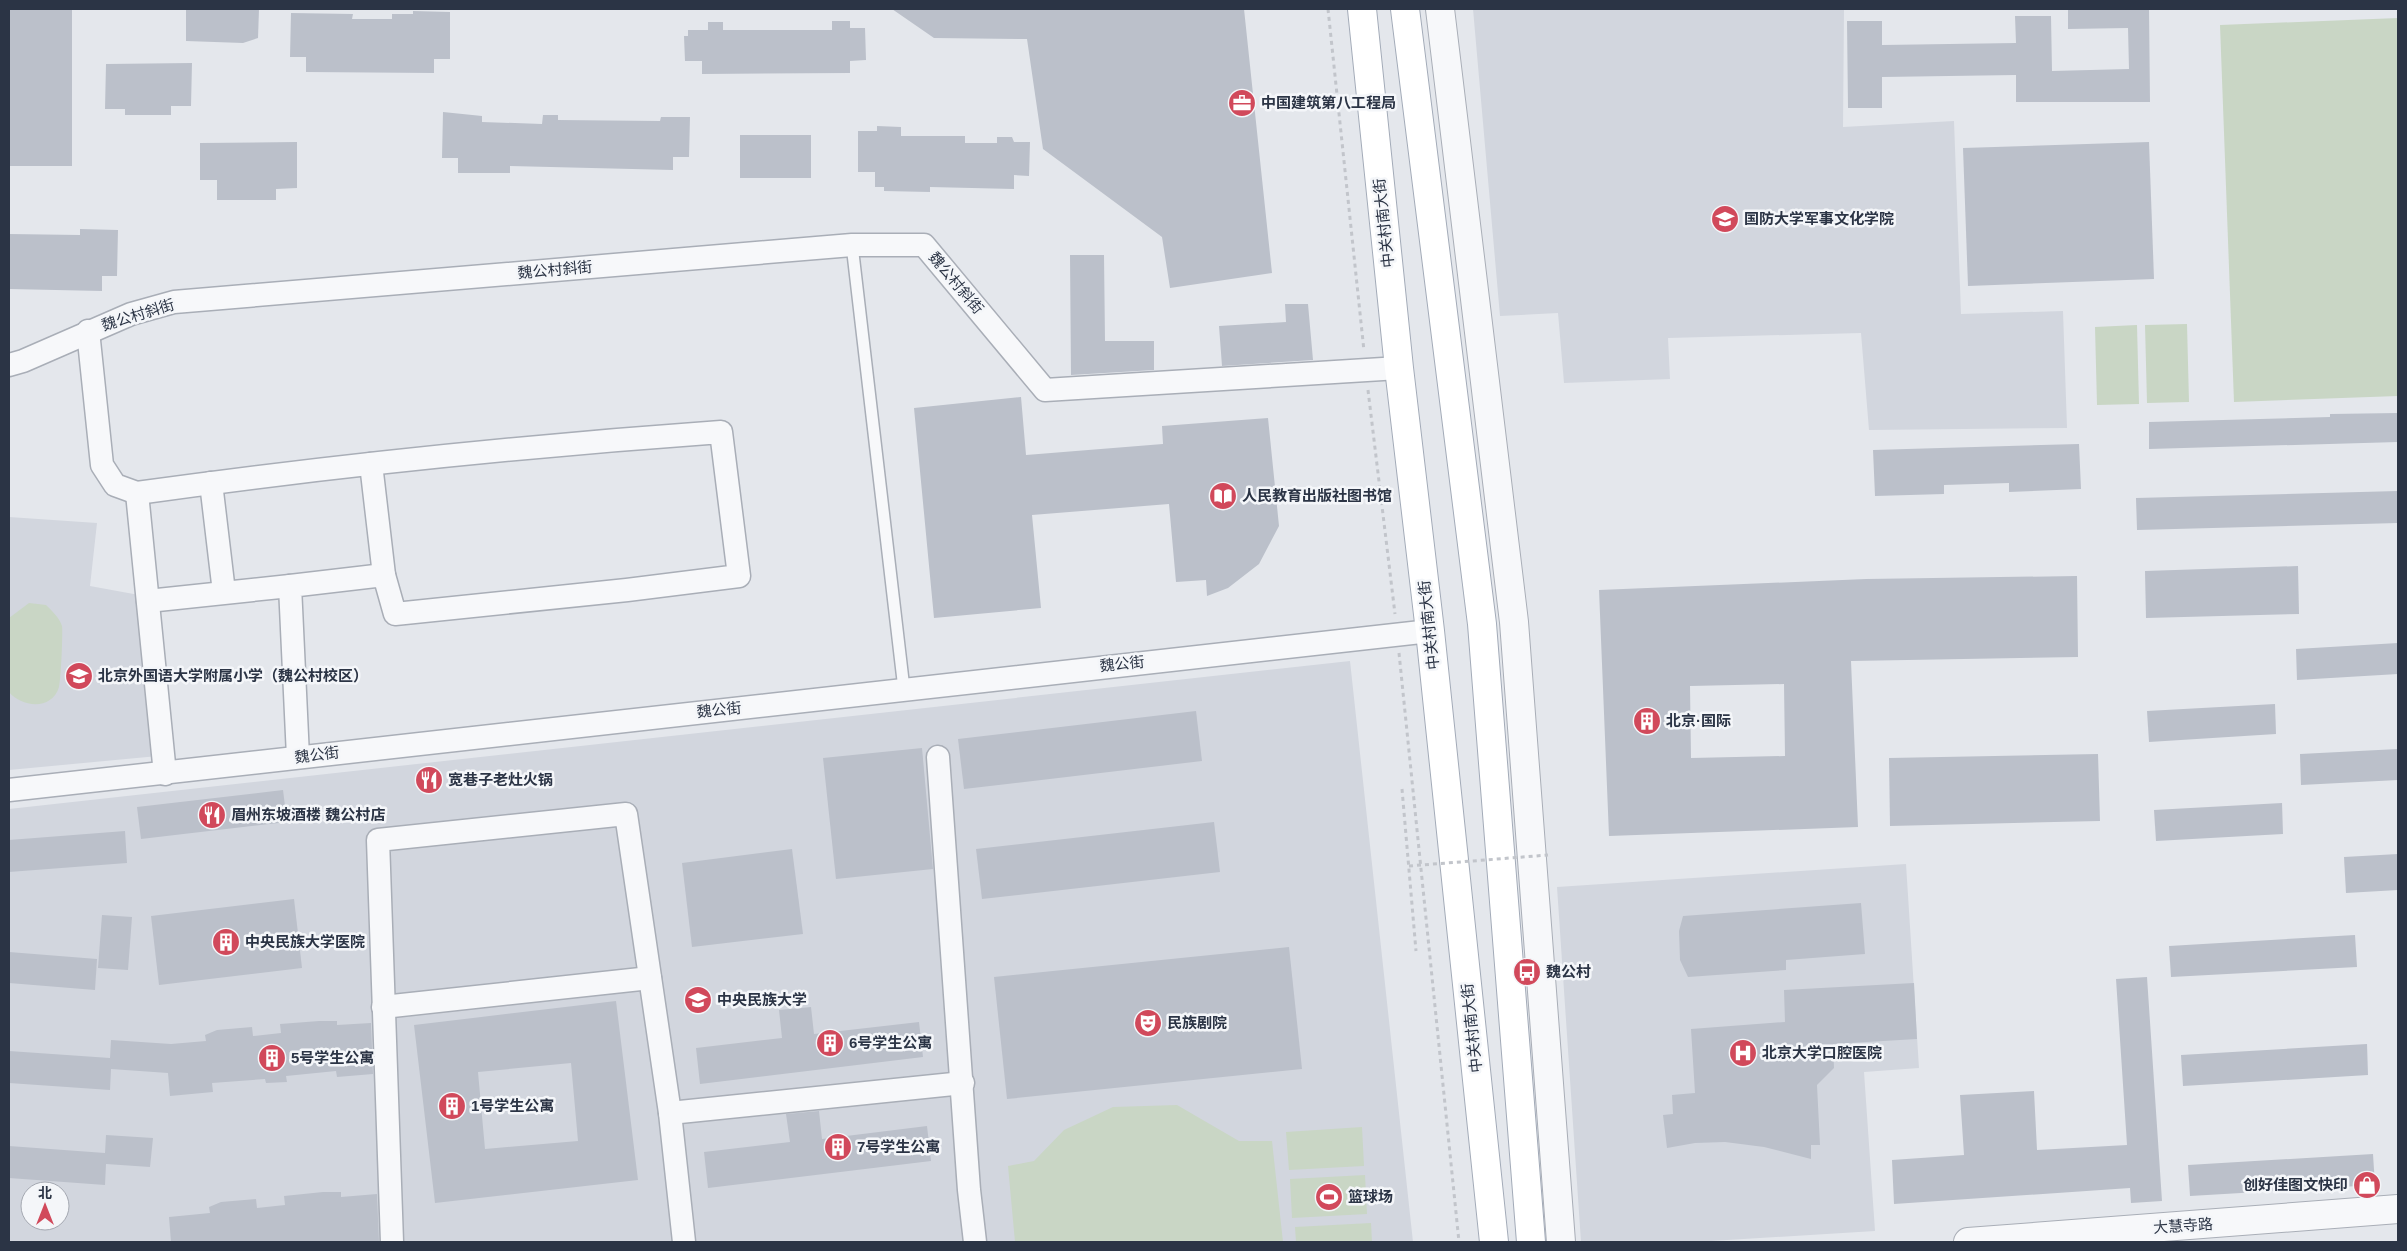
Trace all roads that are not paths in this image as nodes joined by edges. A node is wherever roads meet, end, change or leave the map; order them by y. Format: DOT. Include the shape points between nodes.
graph roads {
  1 [pos="1362,9"];
  2 [pos="1405,9"];
  3 [pos="1440,9"];
  4 [pos="852,245"];
  5 [pos="88,331"];
  6 [pos="9,365"];
  7 [pos="1399,368"];
  8 [pos="371,464"];
  9 [pos="211,483"];
  10 [pos="137,493"];
  11 [pos="384,575"];
  12 [pos="290,586"];
  13 [pos="224,592"];
  14 [pos="148,601"];
  15 [pos="1430,631"];
  16 [pos="904,689"];
  17 [pos="298,757"];
  18 [pos="938,757"];
  19 [pos="165,774"];
  20 [pos="9,790"];
  21 [pos="650,978"];
  22 [pos="383,1007"];
  23 [pos="963,1082"];
  24 [pos="670,1113"];
  25 [pos="2398,1209"];
  26 [pos="392,1242"];
  27 [pos="684,1242"];
  28 [pos="975,1242"];
  29 [pos="1494,1242"];
  30 [pos="1531,1242"];
  31 [pos="1561,1242"];
  32 [pos="1983,1242"];
  1 -- 7 [label="main road, 中关村南大街"];
  2 -- 30 [label="main road" via="1482,624"];
  3 -- 31 [label="street" via="1514,622"];
  4 -- 5 [label="street, 魏公村斜街" via="174,302"];
  4 -- 7 [label="street, 魏公村斜街" via="924,245 1045,390"];
  4 -- 16 [label="lane"];
  5 -- 6 [label="street, 魏公村斜街" via="23,362"];
  5 -- 10 [label="street" via="102,465 115,485"];
  7 -- 15 [label="main road, 中关村南大街"];
  8 -- 9 [label="street"];
  8 -- 11 [label="street"];
  8 -- 11 [label="street" via="576,442 721,432 739,576 395,614"];
  9 -- 10 [label="street"];
  9 -- 13 [label="street"];
  10 -- 14 [label="street"];
  11 -- 12 [label="street"];
  12 -- 13 [label="street"];
  12 -- 17 [label="street"];
  13 -- 14 [label="street"];
  14 -- 19 [label="street"];
  15 -- 16 [label="street, 魏公街"];
  15 -- 29 [label="main road, 中关村南大街"];
  16 -- 17 [label="street, 魏公街"];
  17 -- 19 [label="street, 魏公街"];
  18 -- 23 [label="street"];
  19 -- 20 [label="street, 魏公街"];
  21 -- 22 [label="street"];
  21 -- 22 [label="street" via="626,814 378,840"];
  21 -- 24 [label="street"];
  22 -- 26 [label="street"];
  23 -- 24 [label="street"];
  23 -- 28 [label="street"];
  24 -- 27 [label="street"];
  25 -- 32 [label="street, 大慧寺路"];
}
